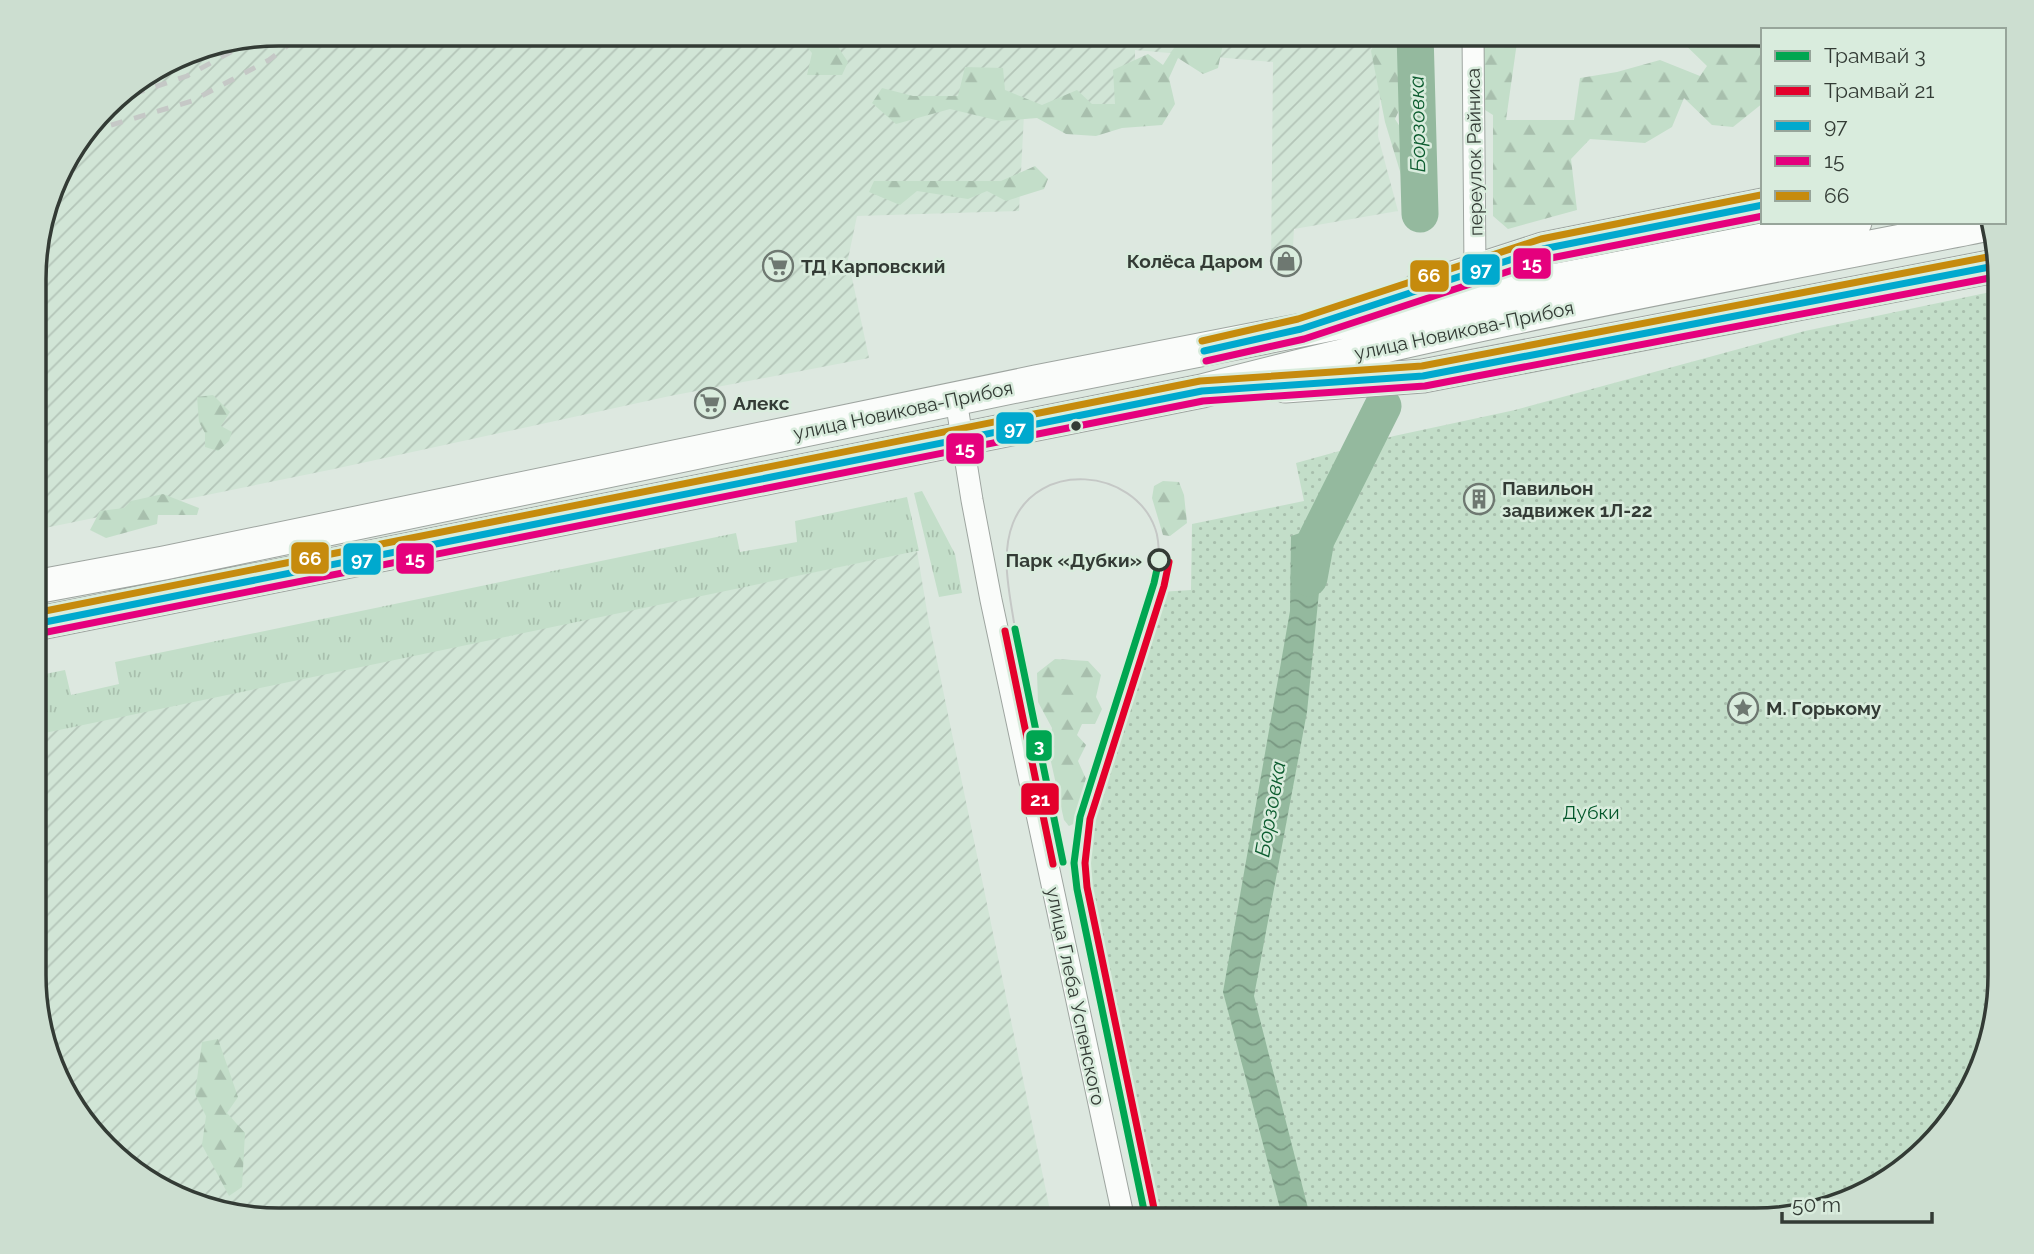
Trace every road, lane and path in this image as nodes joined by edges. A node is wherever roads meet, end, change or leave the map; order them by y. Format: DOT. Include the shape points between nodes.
graph roads {
  1 [pos="1473,46"];
  2 [pos="1761,205"];
  3 [pos="1845,224"];
  4 [pos="1982,226"];
  5 [pos="1988,267"];
  6 [pos="1475,270"];
  7 [pos="1301,329"];
  8 [pos="1202,391"];
  9 [pos="956,400"];
  10 [pos="963,439"];
  11 [pos="46,585"];
  12 [pos="46,622"];
  13 [pos="1121,1208"];
  1 -- 6 [label="street, переулок Райниса"];
  2 -- 6 [label="main road" via="1543,249"];
  3 -- 7 [label="main road, улица Новикова-Прибоя"];
  4 -- 8 [label="main road, улица Новикова-Прибоя" via="1453,330"];
  5 -- 8 [label="main road" via="1423,376"];
  6 -- 7 [label="main road"];
  7 -- 9 [label="main road, улица Новикова-Прибоя"];
  8 -- 10 [label="main road, улица Новикова-Прибоя"];
  9 -- 10 [label="street, улица Глеба Успенского"];
  9 -- 11 [label="main road, улица Новикова-Прибоя"];
  10 -- 12 [label="main road, улица Новикова-Прибоя"];
  10 -- 13 [label="street, улица Глеба Успенского" via="991,600"];
}
